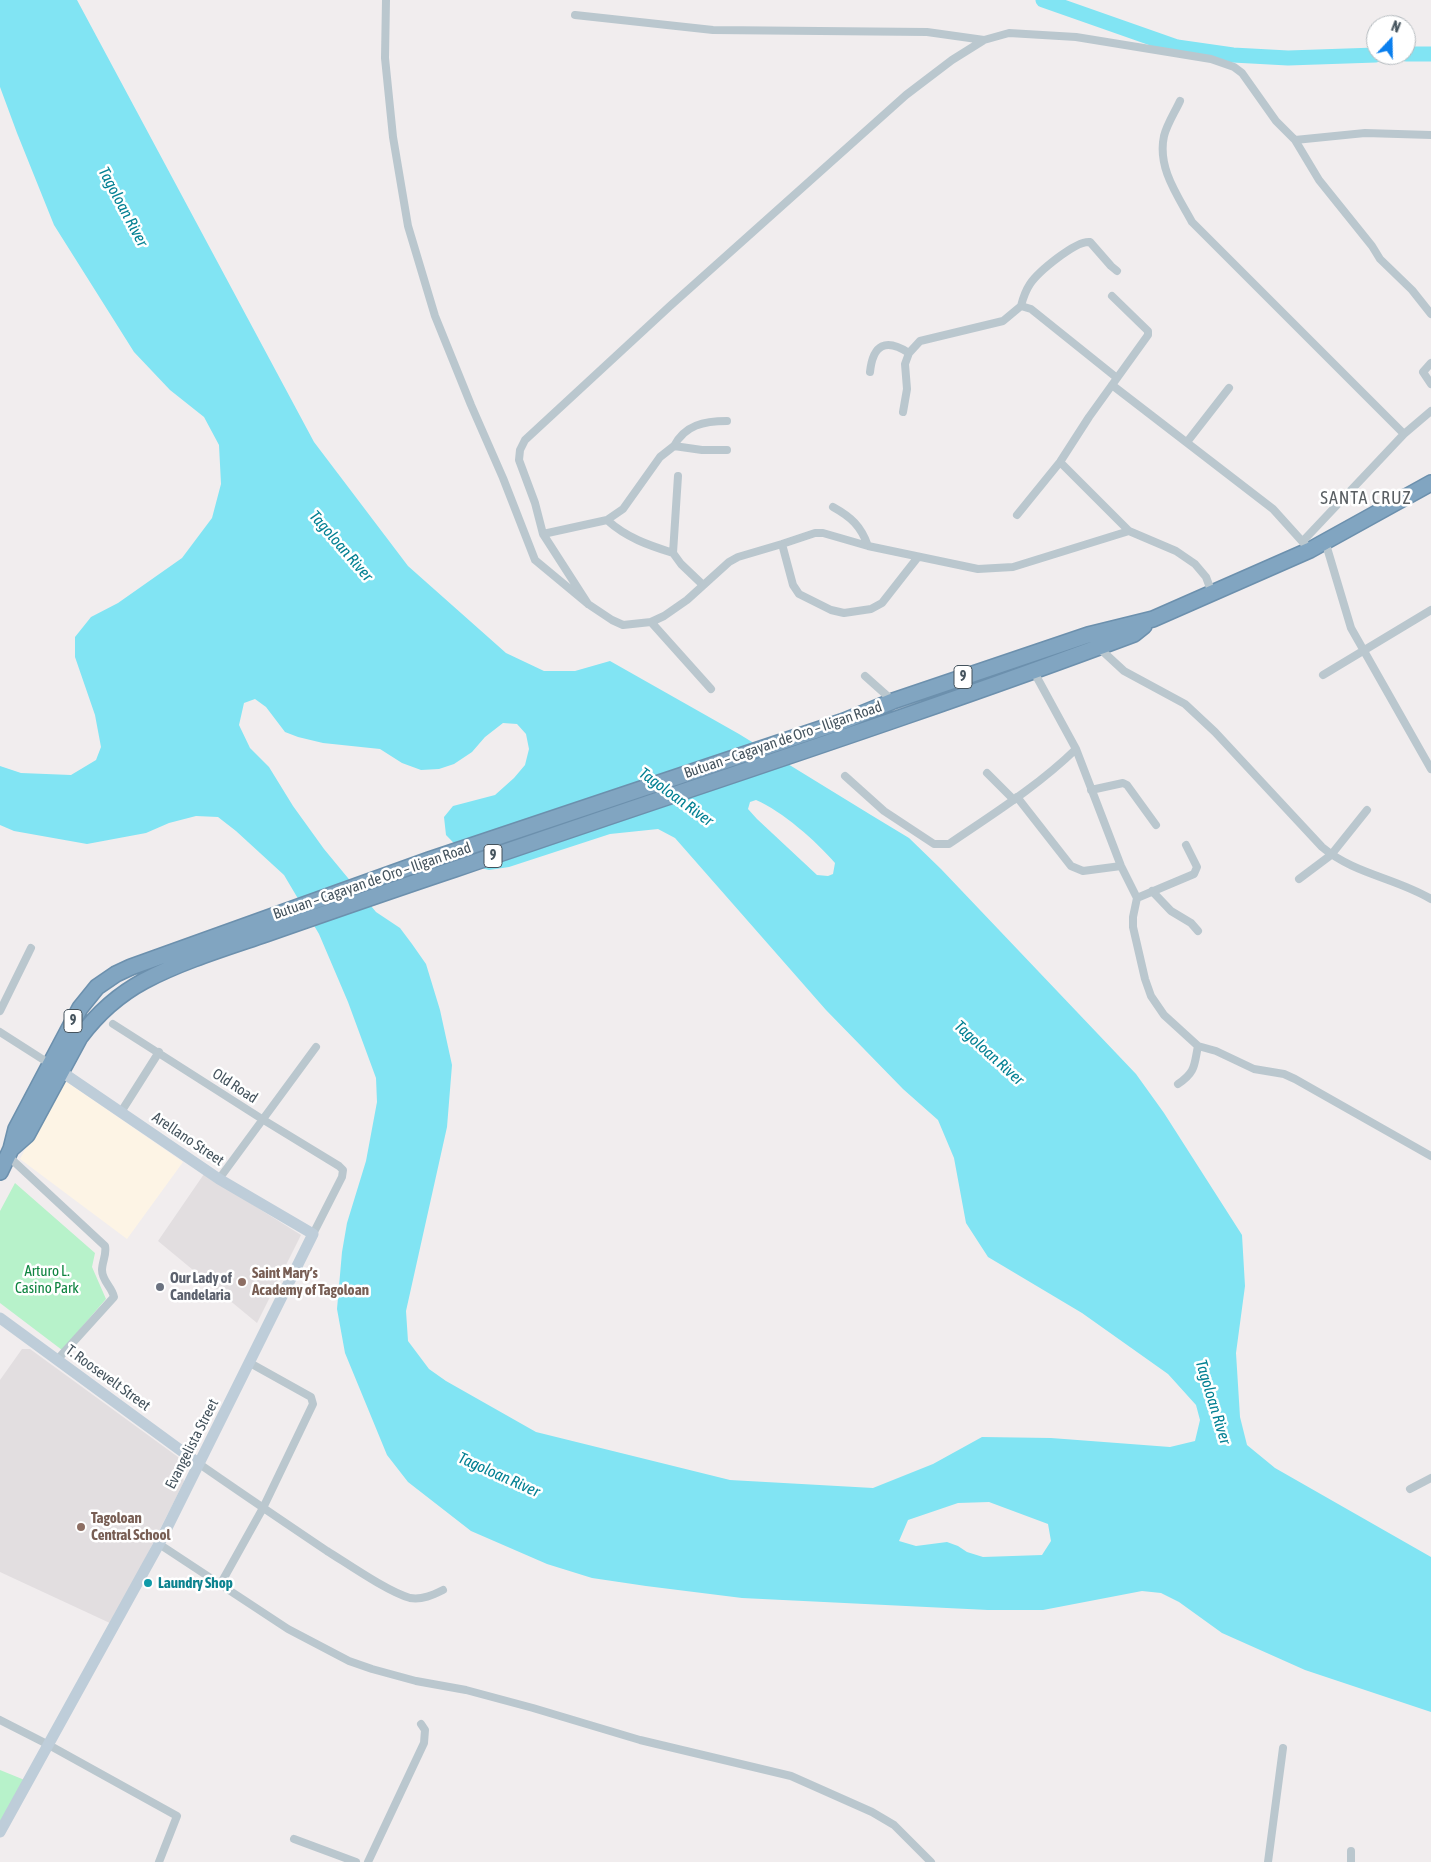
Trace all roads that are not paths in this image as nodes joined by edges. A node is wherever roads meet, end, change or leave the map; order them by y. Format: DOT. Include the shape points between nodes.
graph roads {
  1 [pos="386,0"];
  2 [pos="575,15"];
  3 [pos="984,40"];
  4 [pos="1180,101"];
  5 [pos="1431,135"];
  6 [pos="1295,140"];
  7 [pos="1117,271"];
  8 [pos="1112,296"];
  9 [pos="1021,306"];
  10 [pos="1431,314"];
  11 [pos="909,353"];
  12 [pos="1431,363"];
  13 [pos="870,372"];
  14 [pos="1115,382"];
  15 [pos="1431,384"];
  16 [pos="1229,388"];
  17 [pos="1431,411"];
  18 [pos="903,412"];
  19 [pos="727,421"];
  20 [pos="1404,434"];
  21 [pos="1186,442"];
  22 [pos="674,446"];
  23 [pos="727,450"];
  24 [pos="1060,462"];
  25 [pos="678,476"];
  26 [pos="1431,483"];
  27 [pos="833,507"];
  28 [pos="1017,515"];
  29 [pos="607,520"];
  30 [pos="1129,531"];
  31 [pos="544,534"];
  32 [pos="1325,541"];
  33 [pos="782,544"];
  34 [pos="1306,545"];
  35 [pos="868,546"];
  36 [pos="673,552"];
  37 [pos="918,557"];
  38 [pos="703,585"];
  39 [pos="1212,593"];
  40 [pos="588,604"];
  41 [pos="1431,610"];
  42 [pos="1153,619"];
  43 [pos="651,622"];
  44 [pos="1098,647"];
  45 [pos="1363,650"];
  46 [pos="1034,672"];
  47 [pos="1323,675"];
  48 [pos="865,676"];
  49 [pos="711,689"];
  50 [pos="893,702"];
  51 [pos="1076,750"];
  52 [pos="1431,769"];
  53 [pos="987,773"];
  54 [pos="845,776"];
  55 [pos="1091,790"];
  56 [pos="1015,799"];
  57 [pos="1367,810"];
  58 [pos="1156,825"];
  59 [pos="1186,845"];
  60 [pos="1331,855"];
  61 [pos="1121,866"];
  62 [pos="1299,879"];
  63 [pos="1152,891"];
  64 [pos="1136,898"];
  65 [pos="1431,899"];
  66 [pos="1198,931"];
  67 [pos="32,948"];
  68 [pos="193,952"];
  69 [pos="0,1011"];
  70 [pos="113,1024"];
  71 [pos="0,1032"];
  72 [pos="1198,1046"];
  73 [pos="316,1047"];
  74 [pos="159,1052"];
  75 [pos="55,1068"];
  76 [pos="1178,1084"];
  77 [pos="121,1112"];
  78 [pos="262,1119"];
  79 [pos="6,1152"];
  80 [pos="1431,1156"];
  81 [pos="343,1170"];
  82 [pos="0,1172"];
  83 [pos="220,1179"];
  84 [pos="313,1234"];
  85 [pos="0,1318"];
  86 [pos="57,1360"];
  87 [pos="250,1363"];
  88 [pos="198,1463"];
  89 [pos="1431,1478"];
  90 [pos="1410,1489"];
  91 [pos="263,1508"];
  92 [pos="159,1544"];
  93 [pos="220,1585"];
  94 [pos="443,1590"];
  95 [pos="0,1720"];
  96 [pos="421,1724"];
  97 [pos="48,1744"];
  98 [pos="1283,1748"];
  99 [pos="0,1832"];
  100 [pos="294,1839"];
  101 [pos="1351,1851"];
  102 [pos="159,1862"];
  103 [pos="356,1862"];
  104 [pos="368,1862"];
  105 [pos="931,1862"];
  106 [pos="1268,1862"];
  107 [pos="1350,1862"];
  1 -- 40 [label="street" via="385,58 392,138 408,226 435,316 535,560"];
  2 -- 3 [label="street" via="712,30 927,32"];
  3 -- 6 [label="street" via="1009,33 1076,36 1211,59 1242,73 1276,121"];
  3 -- 31 [label="street" via="906,96 525,440 519,460"];
  4 -- 20 [label="street" via="1164,135 1162,159 1169,180 1192,222"];
  5 -- 6 [label="street" via="1365,133"];
  6 -- 10 [label="street" via="1319,180 1380,259"];
  7 -- 9 [label="street" via="1090,242 1081,242 1041,271 1030,284"];
  8 -- 14 [label="street" via="1149,333"];
  9 -- 11 [label="street" via="998,322 920,341"];
  9 -- 14 [label="street" via="1030,309"];
  11 -- 13 [label="street" via="892,344 884,345 877,349 871,360"];
  11 -- 18 [label="street" via="905,364 907,389"];
  12 -- 15 [label="street" via="1423,372"];
  14 -- 21 [label="street"];
  14 -- 24 [label="street"];
  16 -- 21 [label="street"];
  17 -- 20 [label="street"];
  19 -- 22 [label="street" via="709,421 689,427"];
  20 -- 34 [label="street"];
  21 -- 34 [label="street" via="1273,509"];
  22 -- 23 [label="street"];
  22 -- 29 [label="street" via="660,457 623,509"];
  24 -- 28 [label="street"];
  24 -- 30 [label="street"];
  25 -- 36 [label="street"];
  26 -- 32 [label="highway, Butuan – Cagayan de Oro – Iligan Road / 9"];
  27 -- 35 [label="street" via="857,523"];
  29 -- 31 [label="street"];
  29 -- 36 [label="street" via="636,541"];
  30 -- 37 [label="street" via="1002,569 978,569"];
  30 -- 39 [label="street" via="1176,551 1195,564 1206,577"];
  31 -- 40 [label="street"];
  32 -- 34 [label="highway, Butuan – Cagayan de Oro – Iligan Road / 9"];
  32 -- 45 [label="street" via="1351,628"];
  33 -- 35 [label="street" via="823,532"];
  33 -- 37 [label="street" via="793,585 799,594 844,613 871,609 882,603"];
  33 -- 38 [label="street" via="738,557"];
  34 -- 39 [label="highway, Butuan – Cagayan de Oro – Iligan Road / 9"];
  35 -- 37 [label="street"];
  36 -- 38 [label="street"];
  38 -- 43 [label="street" via="687,600"];
  39 -- 42 [label="highway, Butuan – Cagayan de Oro – Iligan Road / 9"];
  40 -- 43 [label="street" via="623,625"];
  41 -- 45 [label="street"];
  42 -- 44 [label="highway, Butuan – Cagayan de Oro – Iligan Road / 9" via="1134,634"];
  42 -- 50 [label="highway, Butuan – Cagayan de Oro – Iligan Road / 9" via="1088,635"];
  43 -- 49 [label="street"];
  44 -- 46 [label="highway, Butuan – Cagayan de Oro – Iligan Road / 9"];
  44 -- 60 [label="street" via="1124,671 1185,704"];
  45 -- 47 [label="street"];
  45 -- 52 [label="street"];
  46 -- 51 [label="street"];
  46 -- 68 [label="highway, Butuan – Cagayan de Oro – Iligan Road / 9"];
  48 -- 50 [label="street"];
  50 -- 68 [label="highway, Butuan – Cagayan de Oro – Iligan Road / 9" via="429,860"];
  51 -- 55 [label="street"];
  51 -- 56 [label="street"];
  53 -- 56 [label="street"];
  54 -- 56 [label="street" via="884,811 934,844 949,844"];
  55 -- 58 [label="street" via="1123,783 1127,785"];
  55 -- 61 [label="street"];
  56 -- 61 [label="street" via="1071,866 1083,871"];
  57 -- 60 [label="street"];
  59 -- 63 [label="street" via="1197,867 1194,874"];
  60 -- 62 [label="street"];
  60 -- 65 [label="street" via="1351,866 1413,888"];
  61 -- 64 [label="street"];
  63 -- 64 [label="street"];
  63 -- 66 [label="street" via="1171,911 1192,923"];
  64 -- 72 [label="street" via="1133,928 1151,996 1164,1015"];
  67 -- 69 [label="street"];
  68 -- 75 [label="highway, 9" via="109,1004"];
  68 -- 75 [label="highway, 9" via="131,967 97,987 80,1008"];
  70 -- 74 [label="street, Old Road"];
  71 -- 75 [label="street"];
  72 -- 76 [label="street" via="1189,1077"];
  72 -- 80 [label="street" via="1254,1069 1295,1079"];
  73 -- 78 [label="street"];
  74 -- 77 [label="street"];
  74 -- 78 [label="street, Old Road"];
  75 -- 77 [label="street, Arellano Street"];
  75 -- 79 [label="highway, 9" via="16,1129"];
  77 -- 83 [label="street, Arellano Street"];
  78 -- 81 [label="street, Old Road"];
  78 -- 83 [label="street"];
  79 -- 82 [label="highway, 9"];
  79 -- 86 [label="street" via="106,1249 102,1270 114,1297"];
  81 -- 84 [label="street, Evangelista Street"];
  83 -- 84 [label="street, Arellano Street"];
  84 -- 87 [label="street, Evangelista Street"];
  85 -- 86 [label="street, T. Roosevelt Street"];
  86 -- 88 [label="street, T. Roosevelt Street"];
  87 -- 88 [label="street, Evangelista Street"];
  87 -- 91 [label="street" via="313,1401"];
  88 -- 91 [label="street"];
  88 -- 92 [label="street, Evangelista Street"];
  89 -- 90 [label="street"];
  91 -- 93 [label="street"];
  91 -- 94 [label="street" via="352,1567 403,1595 423,1598"];
  92 -- 93 [label="street"];
  92 -- 97 [label="street, Evangelista Street"];
  93 -- 105 [label="street" via="301,1636 372,1669 466,1690 640,1740 791,1776 894,1825"];
  95 -- 97 [label="street"];
  96 -- 104 [label="street" via="425,1733 422,1746"];
  97 -- 99 [label="street, Evangelista Street"];
  97 -- 102 [label="street" via="177,1816"];
  98 -- 106 [label="street"];
  100 -- 103 [label="street"];
  101 -- 107 [label="street"];
}
